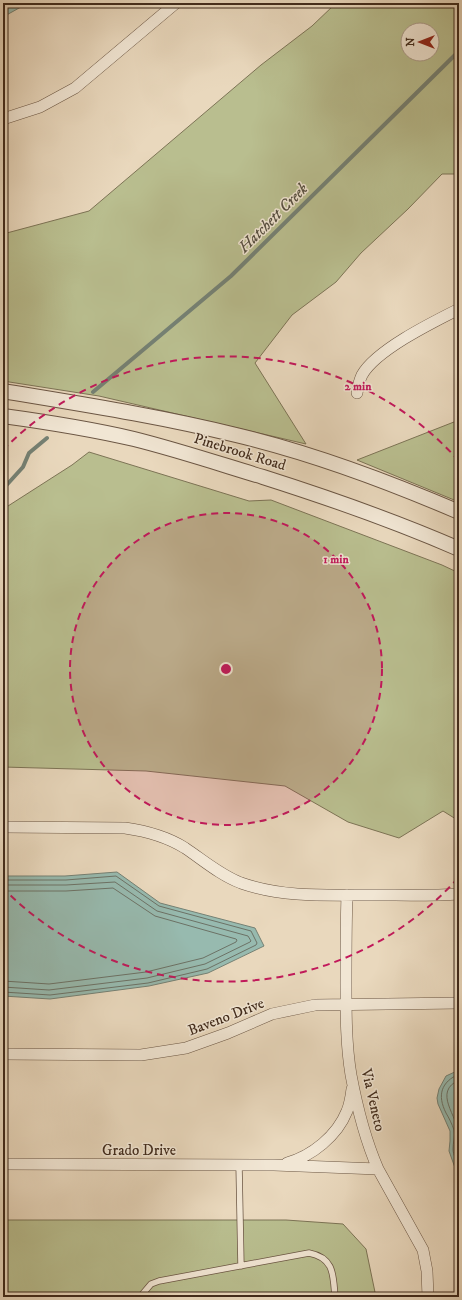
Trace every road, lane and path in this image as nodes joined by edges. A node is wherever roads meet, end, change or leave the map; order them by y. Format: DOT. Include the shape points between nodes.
graph roads {
  1 [pos="176,3"];
  2 [pos="3,119"];
  3 [pos="459,309"];
  4 [pos="3,391"];
  5 [pos="357,393"];
  6 [pos="3,416"];
  7 [pos="459,512"];
  8 [pos="459,549"];
  9 [pos="3,827"];
  10 [pos="459,894"];
  11 [pos="346,895"];
  12 [pos="459,1003"];
  13 [pos="346,1004"];
  14 [pos="3,1054"];
  15 [pos="351,1075"];
  16 [pos="3,1164"];
  17 [pos="239,1165"];
  18 [pos="274,1165"];
  19 [pos="378,1169"];
  20 [pos="241,1266"];
  21 [pos="140,1297"];
  22 [pos="335,1297"];
  23 [pos="428,1297"];
  1 -- 2 [label="street" via="75,88 40,107"];
  3 -- 5 [label="street" via="393,346 378,358 362,376"];
  4 -- 7 [label="street, Pinebrook Road" via="183,423 258,440 360,473"];
  6 -- 8 [label="street, Pinebrook Road" via="88,430 151,444 241,470 334,500"];
  9 -- 11 [label="street" via="140,830 169,839 227,876 255,887 288,894"];
  10 -- 11 [label="street"];
  11 -- 13 [label="street, Via Veneto"];
  12 -- 13 [label="street, Baveno Drive"];
  13 -- 14 [label="street, Baveno Drive" via="315,1005 272,1014 207,1041 164,1052 141,1055"];
  13 -- 15 [label="street, Via Veneto"];
  15 -- 18 [label="street, Grado Drive" via="352,1088 347,1111 333,1133 306,1156"];
  15 -- 19 [label="street, Via Veneto" via="366,1136"];
  16 -- 17 [label="street, Grado Drive"];
  17 -- 18 [label="street, Grado Drive"];
  17 -- 20 [label="lane"];
  18 -- 19 [label="street, Grado Drive"];
  19 -- 23 [label="street, Via Veneto" via="420,1243 428,1271"];
  20 -- 21 [label="lane" via="159,1281 146,1288"];
  20 -- 22 [label="lane" via="304,1253 319,1255 327,1261 332,1270"];
}
